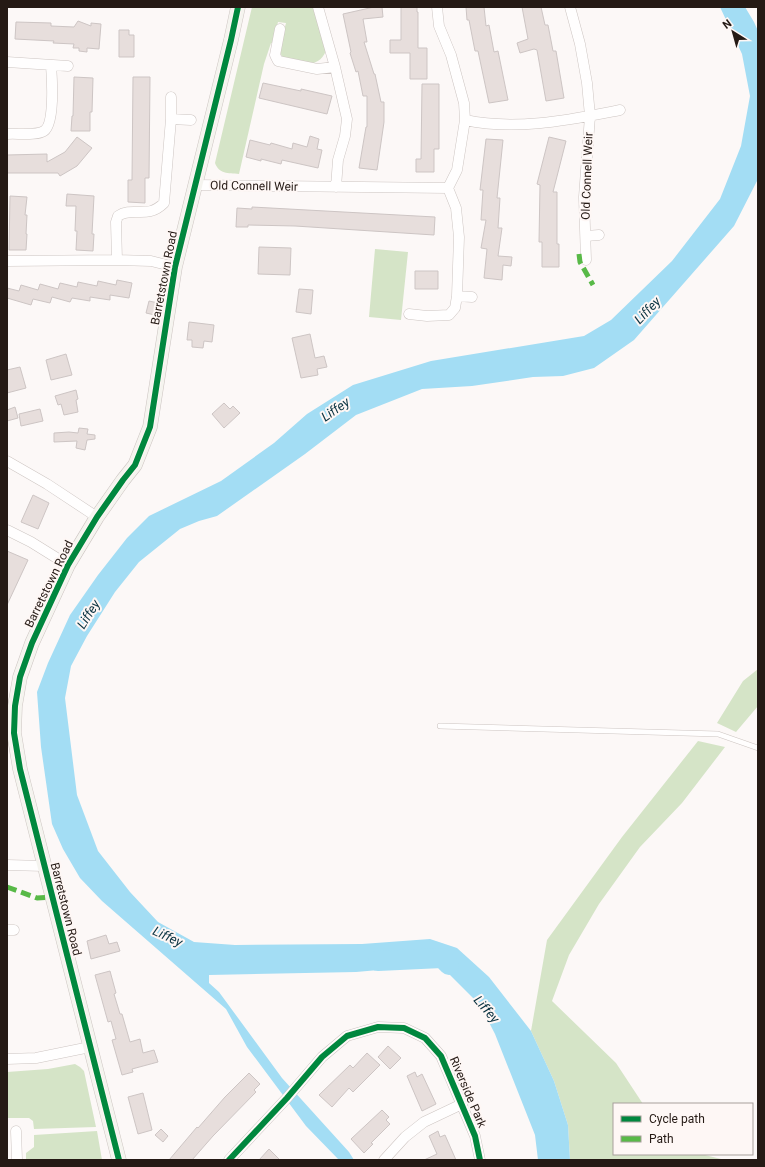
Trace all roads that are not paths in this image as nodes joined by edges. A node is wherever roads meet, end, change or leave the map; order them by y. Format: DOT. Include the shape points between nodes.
graph roads {
  1 [pos="238,7"];
  2 [pos="318,7"];
  3 [pos="437,7"];
  4 [pos="574,8"];
  5 [pos="280,29"];
  6 [pos="7,62"];
  7 [pos="52,65"];
  8 [pos="68,66"];
  9 [pos="335,67"];
  10 [pos="171,97"];
  11 [pos="620,110"];
  12 [pos="590,116"];
  13 [pos="171,119"];
  14 [pos="191,120"];
  15 [pos="464,120"];
  16 [pos="7,134"];
  17 [pos="196,185"];
  18 [pos="336,187"];
  19 [pos="448,188"];
  20 [pos="599,235"];
  21 [pos="586,236"];
  22 [pos="117,260"];
  23 [pos="586,260"];
  24 [pos="7,261"];
  25 [pos="174,267"];
  26 [pos="457,296"];
  27 [pos="472,297"];
  28 [pos="409,314"];
  29 [pos="7,461"];
  30 [pos="97,517"];
  31 [pos="7,530"];
  32 [pos="68,565"];
  33 [pos="440,726"];
  34 [pos="758,748"];
  35 [pos="7,865"];
  36 [pos="44,866"];
  37 [pos="90,1047"];
  38 [pos="7,1059"];
  39 [pos="462,1104"];
  40 [pos="16,1131"];
  41 [pos="17,1160"];
  42 [pos="119,1160"];
  43 [pos="229,1160"];
  44 [pos="384,1160"];
  45 [pos="480,1160"];
  1 -- 17 [label="street, Barretstown Road"];
  2 -- 9 [label="street"];
  3 -- 15 [label="street" via="439,26 451,55 464,102"];
  4 -- 12 [label="street, Old Connell Weir"];
  5 -- 9 [label="street" via="275,55 278,61 317,69"];
  6 -- 7 [label="street"];
  7 -- 8 [label="street"];
  7 -- 16 [label="street" via="49,126 44,131 34,133"];
  9 -- 18 [label="street" via="347,119 338,160"];
  10 -- 13 [label="street"];
  11 -- 12 [label="street, Old Connell Weir"];
  12 -- 15 [label="street, Old Connell Weir" via="536,124 482,124"];
  12 -- 21 [label="street, Old Connell Weir" via="584,197"];
  13 -- 14 [label="street"];
  13 -- 22 [label="street" via="164,203 152,212 123,212 118,216"];
  15 -- 19 [label="street" via="457,170"];
  17 -- 18 [label="street, Old Connell Weir"];
  17 -- 25 [label="street, Barretstown Road"];
  18 -- 19 [label="street, Old Connell Weir"];
  19 -- 26 [label="street" via="456,208 459,237"];
  20 -- 21 [label="street"];
  21 -- 23 [label="street, Old Connell Weir"];
  22 -- 24 [label="street"];
  22 -- 25 [label="street" via="151,261"];
  25 -- 30 [label="street, Barretstown Road" via="150,427 136,465"];
  26 -- 27 [label="street"];
  26 -- 28 [label="street" via="455,308 449,314"];
  29 -- 30 [label="street"];
  30 -- 32 [label="street, Barretstown Road"];
  31 -- 32 [label="street"];
  32 -- 36 [label="street, Barretstown Road" via="32,643 20,678 15,706 14,733 20,769"];
  33 -- 34 [label="lane" via="718,734"];
  35 -- 36 [label="street"];
  36 -- 37 [label="street, Barretstown Road"];
  37 -- 38 [label="street" via="36,1058"];
  37 -- 42 [label="street, Barretstown Road"];
  39 -- 43 [label="street, Riverside Park" via="441,1056 425,1038 404,1028 378,1027 347,1036 322,1057"];
  39 -- 44 [label="street, Riverside Park" via="424,1122 405,1137"];
  39 -- 45 [label="street, Riverside Park" via="475,1136"];
  40 -- 41 [label="street"];
}
